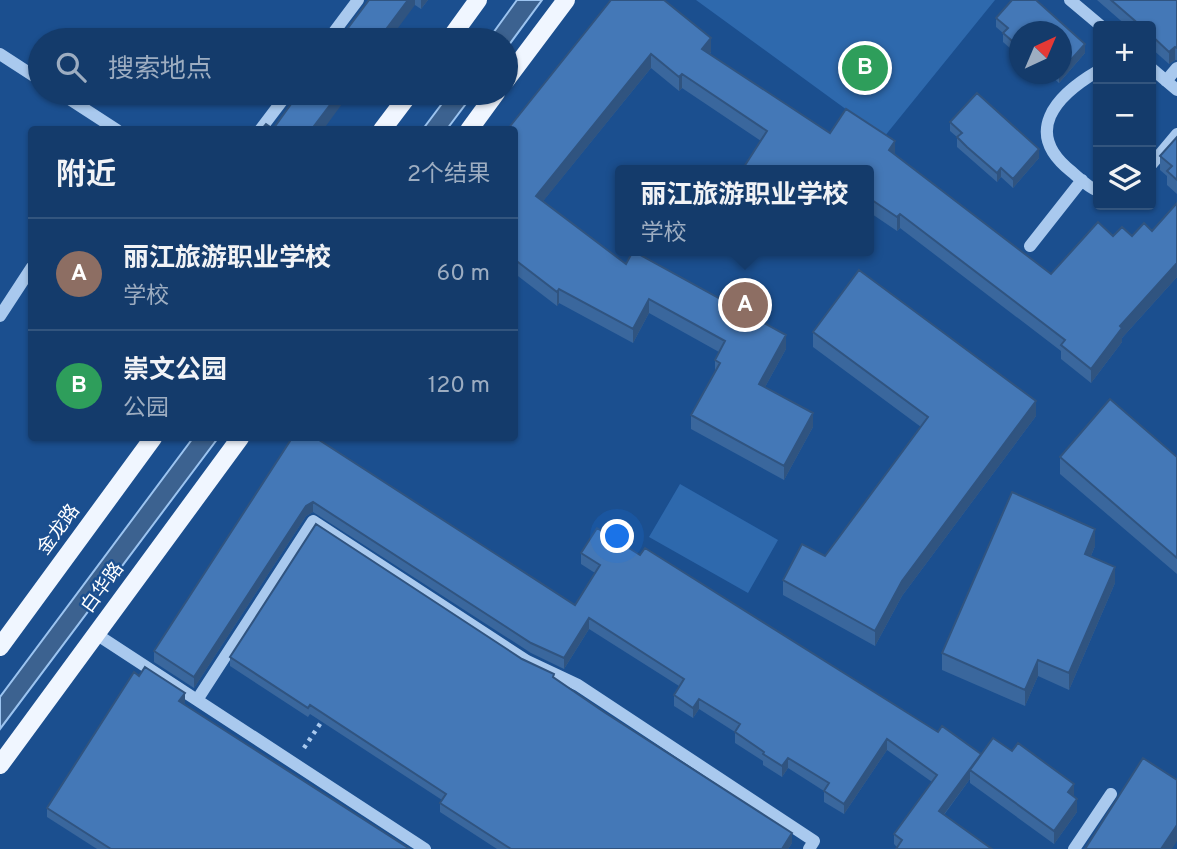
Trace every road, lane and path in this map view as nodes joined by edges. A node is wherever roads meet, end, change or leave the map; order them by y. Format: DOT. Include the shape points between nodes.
graph roads {
  1 [pos="358,0"];
  2 [pos="478,0"];
  3 [pos="566,0"];
  4 [pos="1070,0"];
  5 [pos="1095,21"];
  6 [pos="337,28"];
  7 [pos="458,28"];
  8 [pos="0,54"];
  9 [pos="518,64"];
  10 [pos="1177,68"];
  11 [pos="28,72"];
  12 [pos="1156,72"];
  13 [pos="1093,75"];
  14 [pos="1166,81"];
  15 [pos="1177,90"];
  16 [pos="78,105"];
  17 [pos="279,105"];
  18 [pos="401,105"];
  19 [pos="487,105"];
  20 [pos="111,126"];
  21 [pos="263,126"];
  22 [pos="385,126"];
  23 [pos="472,126"];
  24 [pos="1177,134"];
  25 [pos="1156,159"];
  26 [pos="1082,180"];
  27 [pos="1093,188"];
  28 [pos="1030,246"];
  29 [pos="28,273"];
  30 [pos="0,316"];
  31 [pos="151,441"];
  32 [pos="238,441"];
  33 [pos="96,634"];
  34 [pos="0,647"];
  35 [pos="197,700"];
  36 [pos="331,708"];
  37 [pos="295,764"];
  38 [pos="0,765"];
  39 [pos="1111,794"];
  40 [pos="425,849"];
  41 [pos="809,849"];
  42 [pos="1074,849"];
  1 -- 6 [label="lane"];
  2 -- 7 [label="main road"];
  3 -- 9 [label="main road"];
  4 -- 5 [label="lane"];
  8 -- 11 [label="lane"];
  10 -- 14 [label="lane"];
  12 -- 14 [label="lane"];
  13 -- 26 [label="lane" via="1061,100 1047,128 1053,155"];
  14 -- 15 [label="lane"];
  16 -- 20 [label="lane"];
  17 -- 21 [label="lane"];
  18 -- 22 [label="main road"];
  19 -- 23 [label="main road"];
  24 -- 25 [label="lane"];
  26 -- 27 [label="lane"];
  26 -- 28 [label="lane"];
  29 -- 30 [label="lane"];
  31 -- 34 [label="main road, 金龙路"];
  32 -- 33 [label="main road, 白华路"];
  33 -- 35 [label="lane"];
  33 -- 38 [label="main road, 白华路"];
  35 -- 37 [label="lane"];
  35 -- 41 [label="lane" via="313,521 527,661 578,685 781,819 814,841"];
  36 -- 37 [label="path"];
  37 -- 40 [label="lane"];
  39 -- 42 [label="lane"];
}
